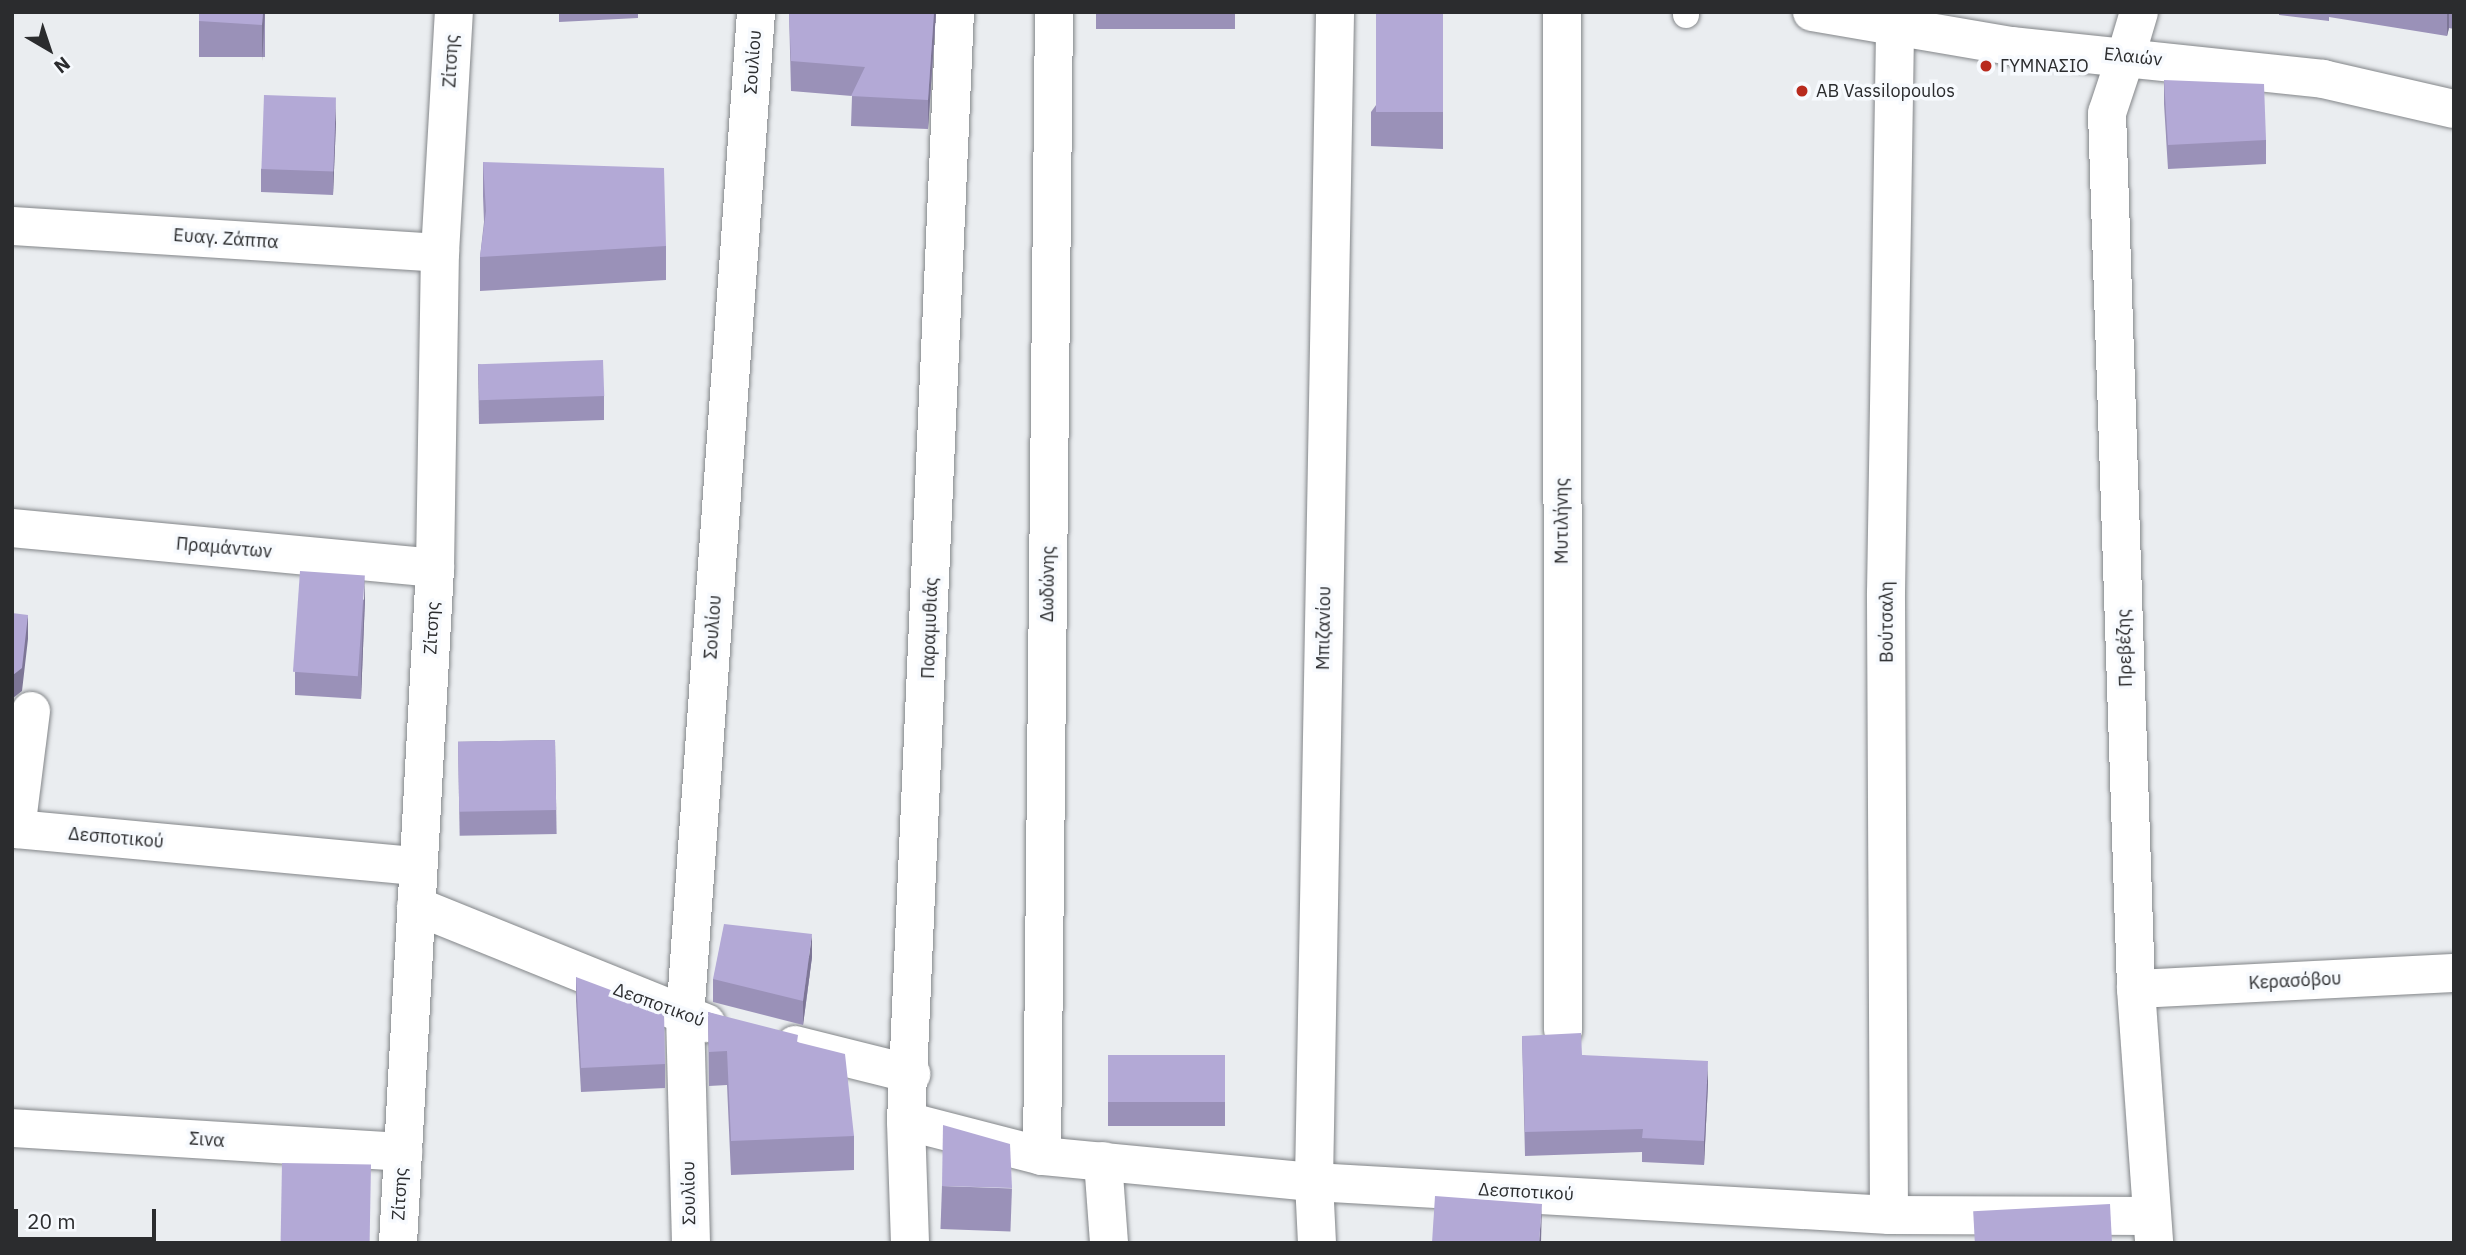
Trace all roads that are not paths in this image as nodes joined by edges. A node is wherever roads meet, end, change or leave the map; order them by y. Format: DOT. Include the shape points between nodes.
graph roads {
  1 [pos="454,12"];
  2 [pos="756,12"];
  3 [pos="956,12"];
  4 [pos="1054,12"];
  5 [pos="1335,12"];
  6 [pos="1562,12"];
  7 [pos="1812,12"];
  8 [pos="2139,12"];
  9 [pos="1895,30"];
  10 [pos="2126,56"];
  11 [pos="2454,109"];
  12 [pos="12,226"];
  13 [pos="440,253"];
  14 [pos="12,528"];
  15 [pos="435,568"];
  16 [pos="31,711"];
  17 [pos="418,866"];
  18 [pos="416,906"];
  19 [pos="2454,974"];
  20 [pos="2136,989"];
  21 [pos="685,1018"];
  22 [pos="1563,1030"];
  23 [pos="911,1074"];
  24 [pos="906,1121"];
  25 [pos="12,1128"];
  26 [pos="403,1152"];
  27 [pos="1042,1156"];
  28 [pos="1103,1161"];
  29 [pos="1314,1182"];
  30 [pos="1889,1215"];
  31 [pos="2153,1229"];
  32 [pos="397,1243"];
  33 [pos="691,1243"];
  34 [pos="910,1243"];
  35 [pos="1109,1243"];
  36 [pos="1317,1243"];
  1 -- 13 [label="street, Ζίτσης"];
  2 -- 21 [label="street, Σουλίου"];
  3 -- 23 [label="street, Παραμυθιάς"];
  4 -- 27 [label="street, Δωδώνης"];
  5 -- 29 [label="street, Μπιζανίου"];
  6 -- 22 [label="street, Μυτιλήνης"];
  7 -- 9 [label="street, Ελαιών"];
  8 -- 10 [label="street, Πρεβέζης"];
  9 -- 10 [label="street, Ελαιών"];
  9 -- 30 [label="street, Βούτσαλη" via="1886,593"];
  10 -- 11 [label="street, Ελαιών" via="2323,79"];
  10 -- 20 [label="street, Πρεβέζης" via="2107,113"];
  12 -- 13 [label="street, Ευαγ. Ζάππα"];
  13 -- 15 [label="street, Ζίτσης"];
  14 -- 15 [label="street, Πραμάντων"];
  15 -- 17 [label="street, Ζίτσης"];
  16 -- 17 [label="street, Δεσποτικού" via="16,829"];
  17 -- 18 [label="street, Ζίτσης"];
  18 -- 21 [label="street, Δεσποτικού"];
  18 -- 26 [label="street, Ζίτσης"];
  19 -- 20 [label="street, Κερασόβου"];
  20 -- 31 [label="street, Πρεβέζης"];
  21 -- 23 [label="street, Δεσποτικού"];
  21 -- 33 [label="street, Σουλίου"];
  23 -- 24 [label="street, Παραμυθιάς"];
  24 -- 27 [label="street, Δεσποτικού"];
  24 -- 34 [label="street, Παραμυθιάς"];
  25 -- 26 [label="street, Σινα"];
  26 -- 32 [label="street, Ζίτσης"];
  27 -- 28 [label="street, Δεσποτικού"];
  28 -- 29 [label="street, Δεσποτικού"];
  28 -- 35 [label="street"];
  29 -- 30 [label="street, Δεσποτικού"];
  29 -- 36 [label="street, Μπιζανίου"];
  30 -- 31 [label="street, Δεσποτικού"];
}
